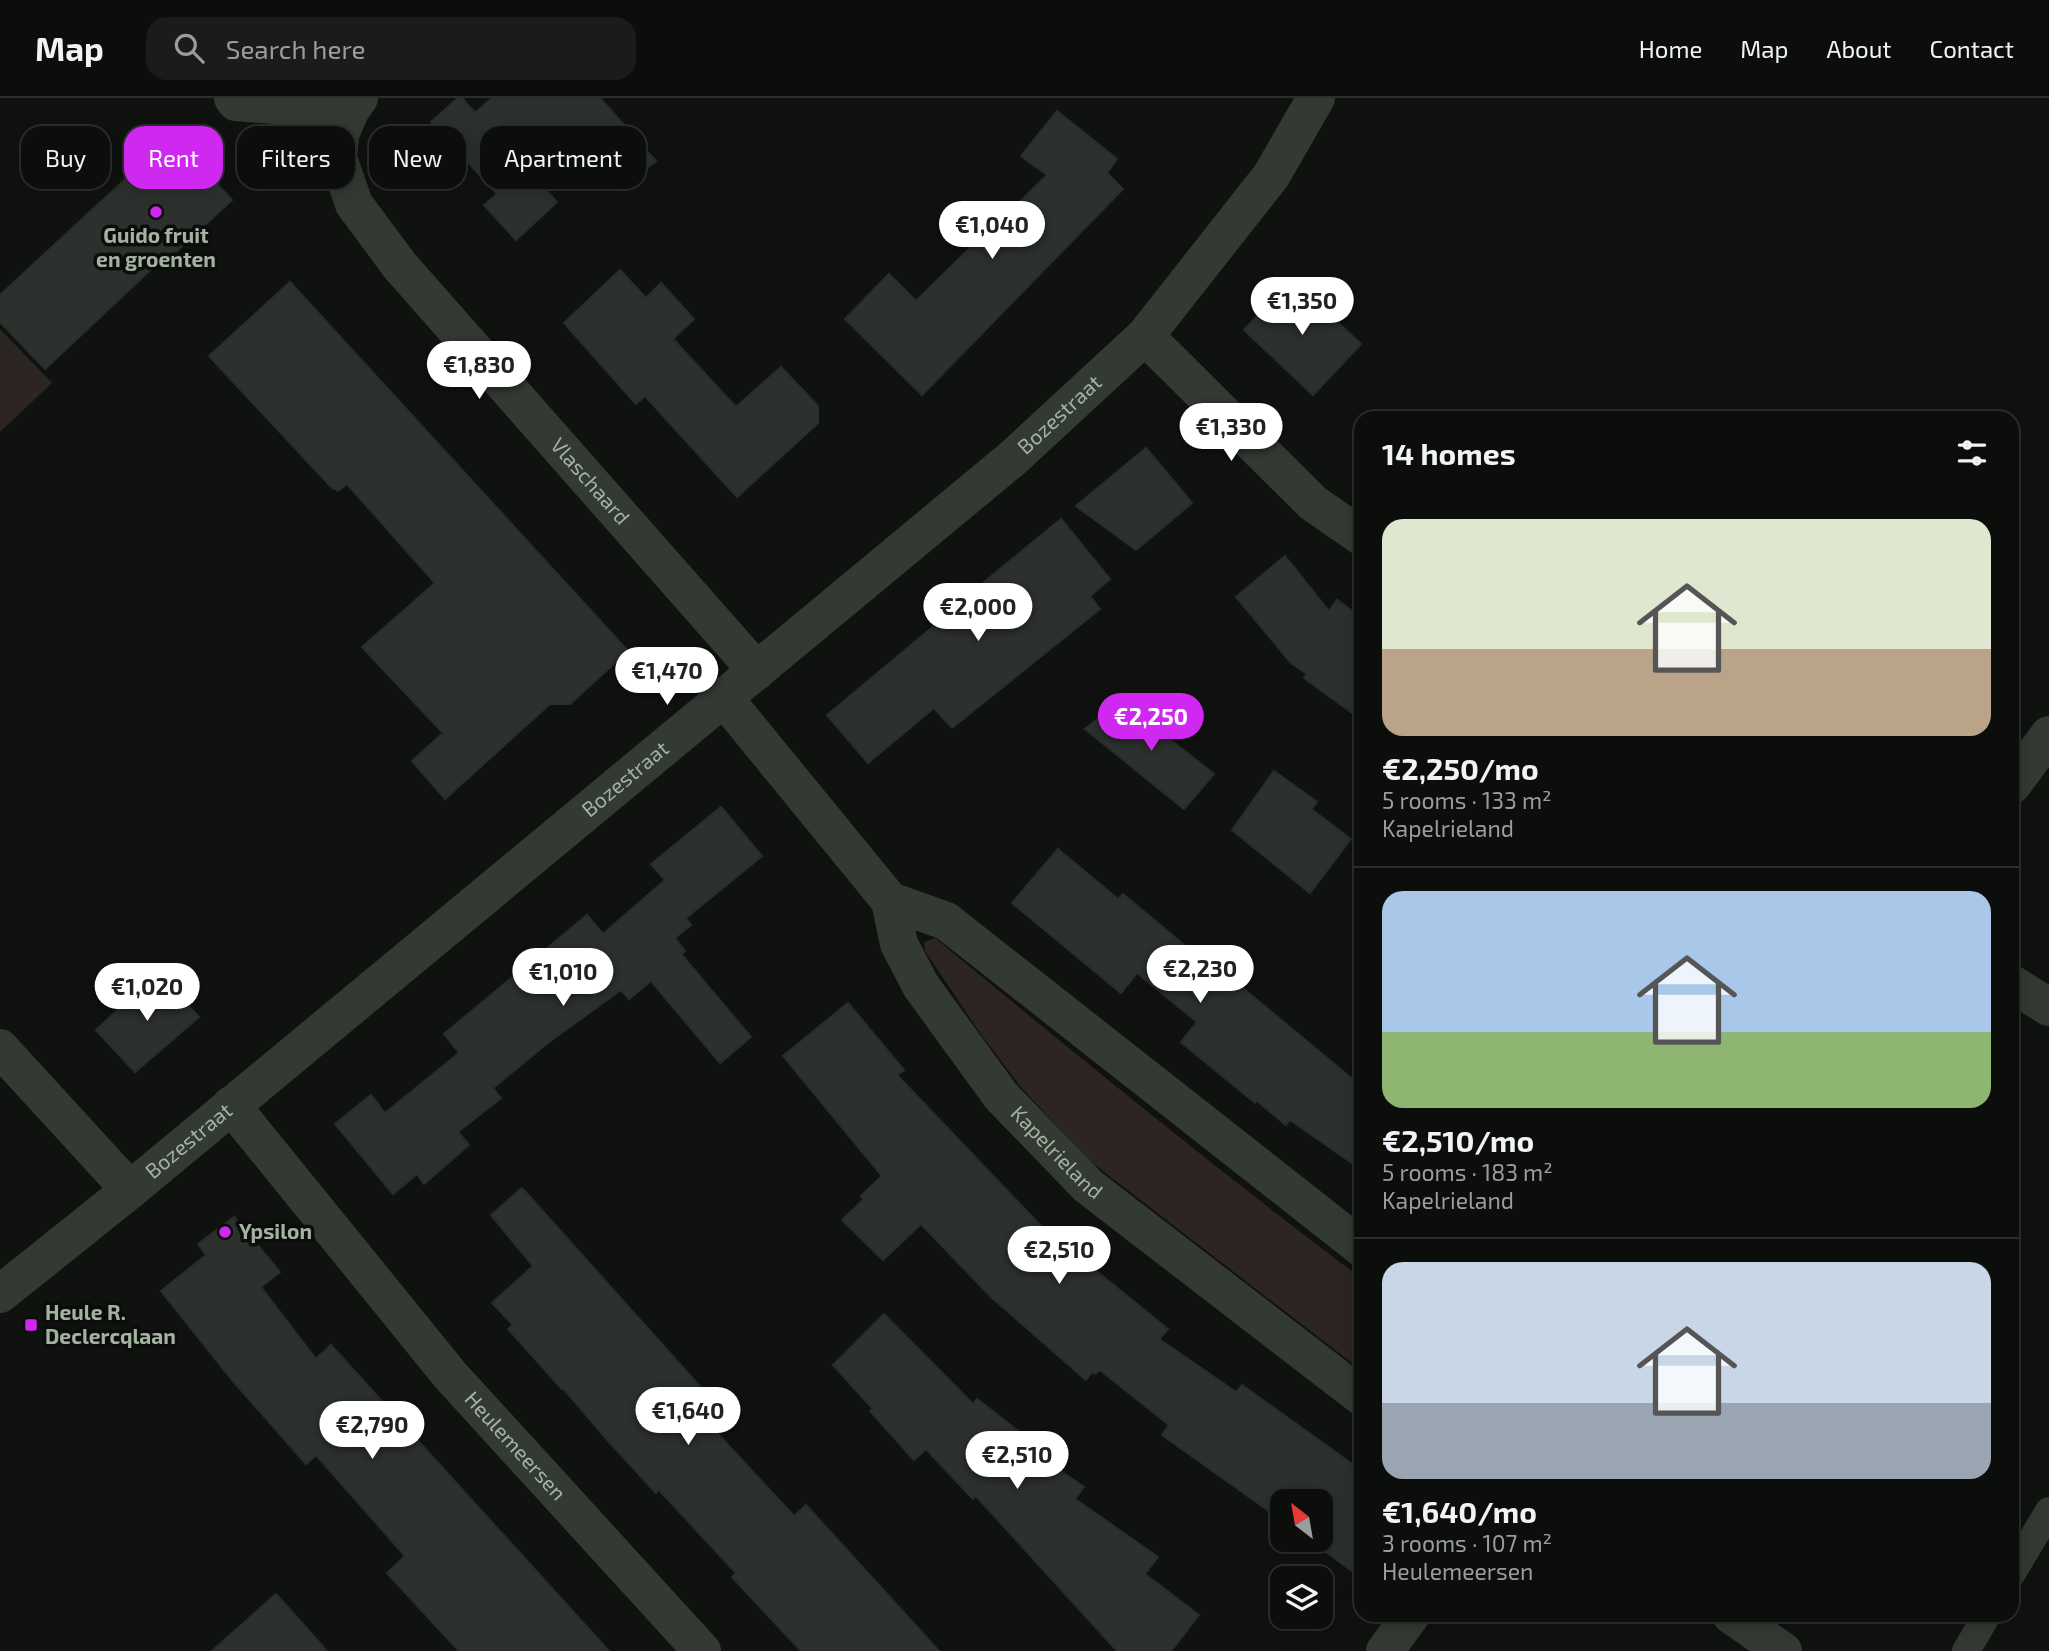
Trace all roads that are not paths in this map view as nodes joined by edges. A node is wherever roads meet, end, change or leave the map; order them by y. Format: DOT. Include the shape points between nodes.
graph roads {
  1 [pos="233,98"];
  2 [pos="1316,98"];
  3 [pos="354,104"];
  4 [pos="1145,336"];
  5 [pos="1354,531"];
  6 [pos="757,671"];
  7 [pos="724,698"];
  8 [pos="2049,735"];
  9 [pos="2019,776"];
  10 [pos="890,901"];
  11 [pos="2019,989"];
  12 [pos="2049,1007"];
  13 [pos="0,1048"];
  14 [pos="231,1105"];
  15 [pos="130,1190"];
  16 [pos="1354,1242"];
  17 [pos="0,1294"];
  18 [pos="1354,1391"];
  19 [pos="2049,1511"];
  20 [pos="2019,1561"];
  21 [pos="1406,1622"];
  22 [pos="1741,1622"];
  23 [pos="1983,1622"];
  24 [pos="702,1651"];
  25 [pos="1385,1651"];
  26 [pos="1783,1651"];
  27 [pos="1966,1651"];
  1 -- 3 [label="street, Vlaschaard" via="236,102"];
  2 -- 4 [label="street, Bozestraat" via="1271,176"];
  3 -- 6 [label="street, Vlaschaard" via="340,135 338,158 354,204 400,266"];
  4 -- 5 [label="street" via="1313,503"];
  4 -- 6 [label="street, Bozestraat" via="1013,458"];
  6 -- 7 [label="street, Bozestraat"];
  7 -- 10 [label="street, Kapelrieland"];
  7 -- 14 [label="street, Bozestraat"];
  8 -- 9 [label="street"];
  10 -- 16 [label="street" via="946,921"];
  10 -- 18 [label="street, Kapelrieland" via="899,944 921,986 1011,1106 1088,1186"];
  11 -- 12 [label="street"];
  13 -- 15 [label="street"];
  14 -- 15 [label="street, Bozestraat"];
  14 -- 24 [label="street, Heulemeersen" via="450,1375"];
  15 -- 17 [label="street, Bozestraat"];
  19 -- 20 [label="lane"];
  21 -- 25 [label="street"];
  22 -- 26 [label="street"];
  23 -- 27 [label="lane"];
}
